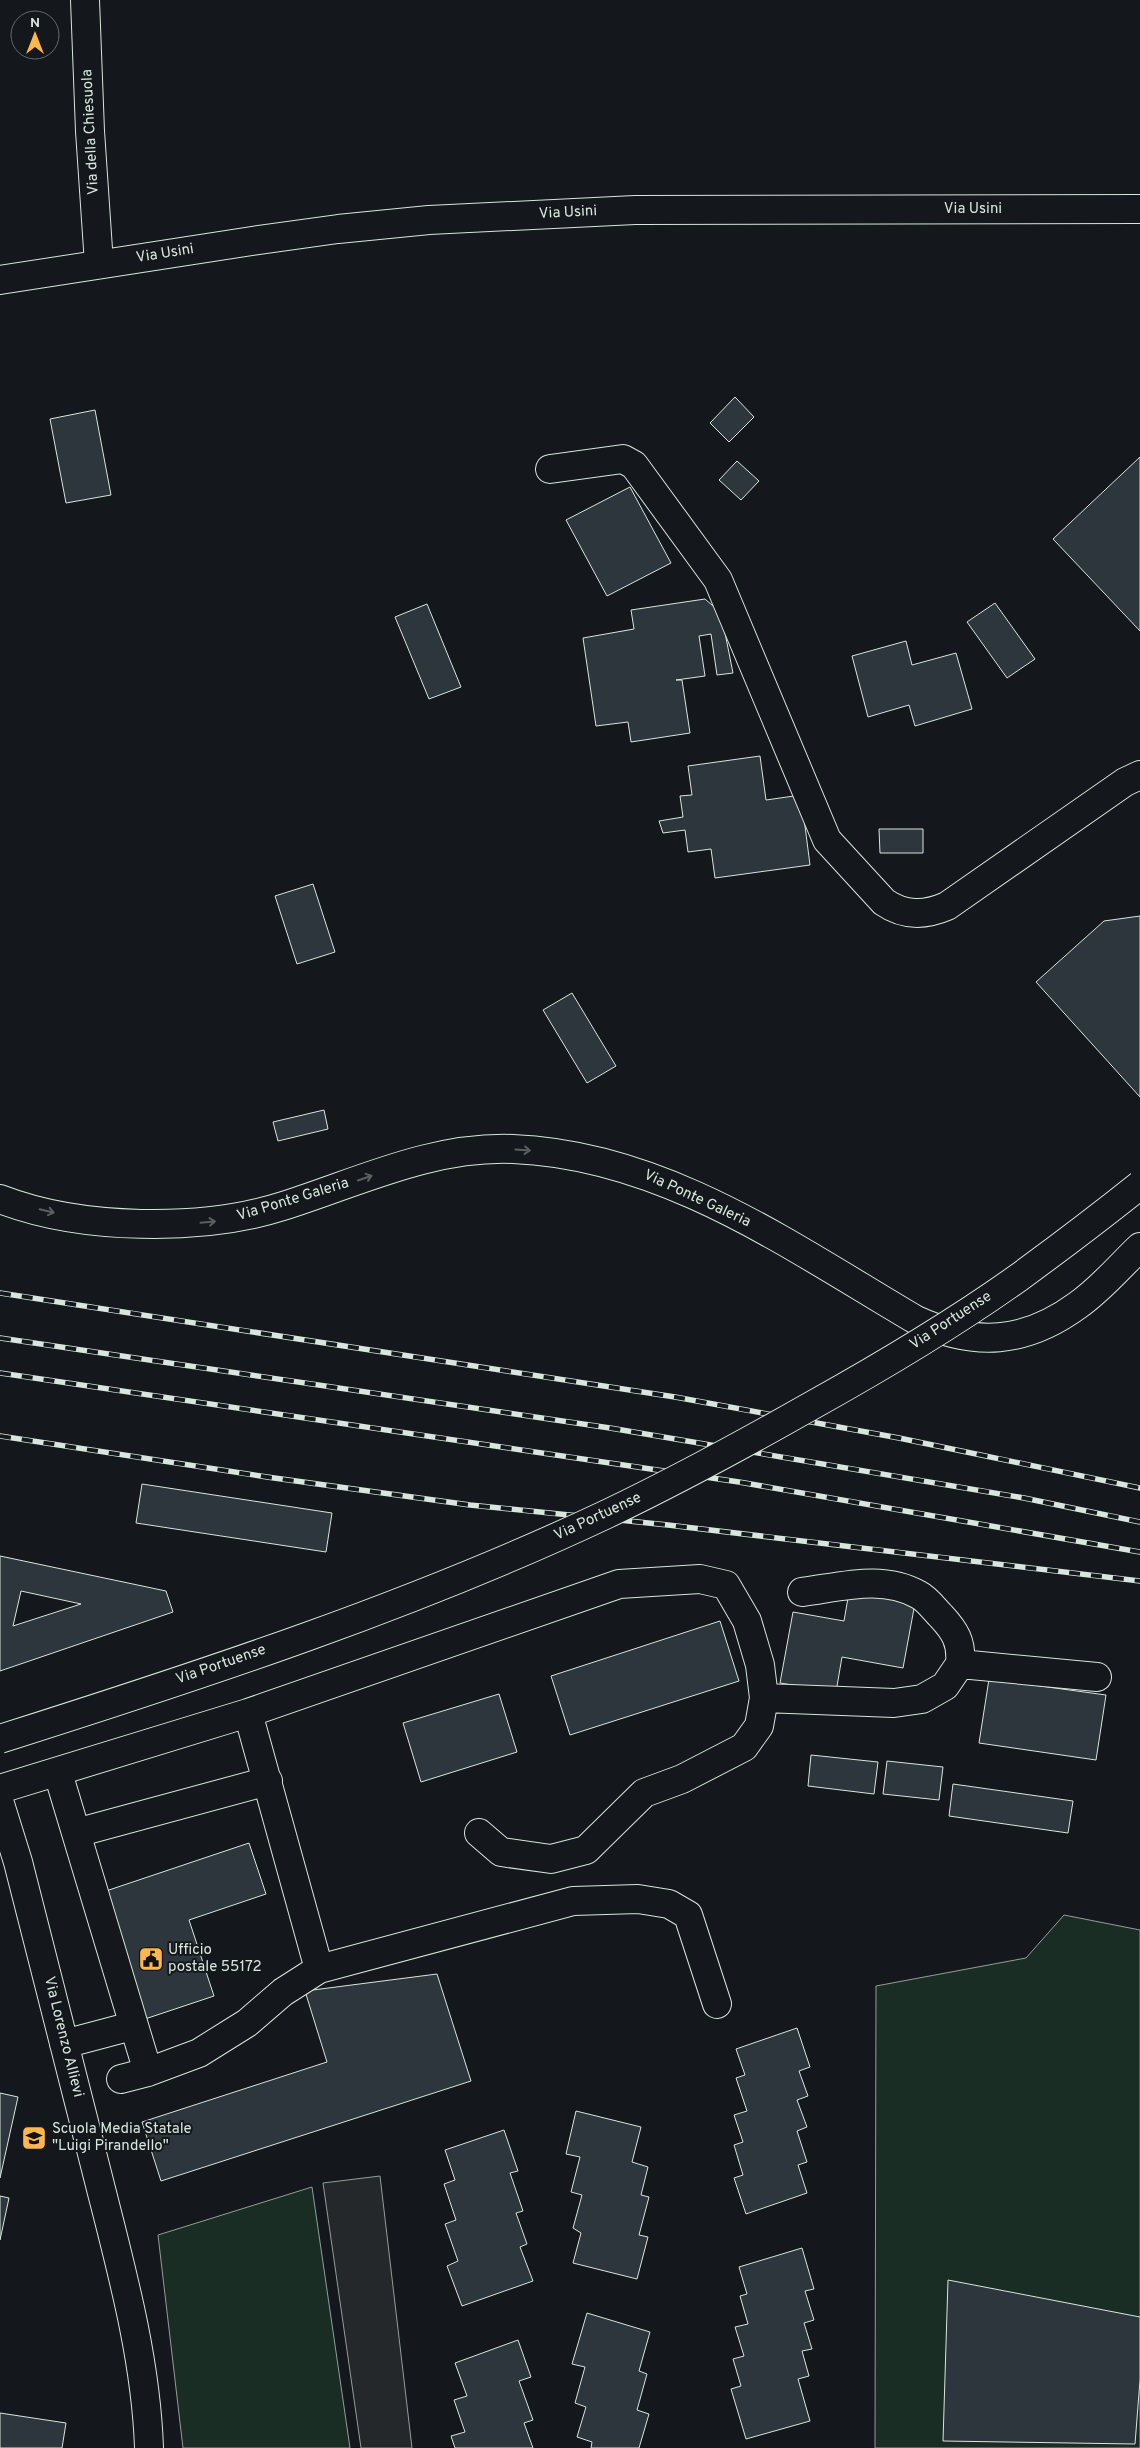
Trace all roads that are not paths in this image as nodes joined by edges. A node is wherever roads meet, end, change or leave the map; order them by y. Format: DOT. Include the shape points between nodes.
graph roads {
  1 [pos="85,0"];
  2 [pos="1140,209"];
  3 [pos="99,264"];
  4 [pos="0,280"];
  5 [pos="550,469"];
  6 [pos="1140,775"];
  7 [pos="1140,1185"];
  8 [pos="0,1199"];
  9 [pos="1140,1247"];
  10 [pos="802,1592"];
  11 [pos="960,1664"];
  12 [pos="1097,1677"];
  13 [pos="764,1698"];
  14 [pos="248,1713"];
  15 [pos="0,1739"];
  16 [pos="58,1773"];
  17 [pos="268,1781"];
  18 [pos="0,1789"];
  19 [pos="0,1804"];
  20 [pos="76,1833"];
  21 [pos="480,1833"];
  22 [pos="318,1969"];
  23 [pos="717,2004"];
  24 [pos="132,2026"];
  25 [pos="64,2044"];
  26 [pos="148,2072"];
  27 [pos="121,2079"];
  28 [pos="149,2448"];
  1 -- 3 [label="main road, Via della Chiesuola"];
  2 -- 3 [label="main road, Via Usini" via="635,210 521,215 338,229"];
  3 -- 4 [label="main road, Via Usini"];
  5 -- 6 [label="main road" via="623,459 634,465 718,580 827,840 894,909 920,914 947,906 1125,782"];
  7 -- 15 [label="main road, Via Portuense, bridge" via="1016,1280 944,1327 860,1379 652,1492 429,1590 274,1647"];
  8 -- 9 [label="main road, Via Ponte Galeria, one-way" via="78,1218 120,1223 193,1223 226,1220 281,1207 422,1158 449,1153 512,1149 568,1154 659,1178 752,1224 916,1320 950,1333 980,1338 1002,1338 1042,1326 1079,1305"];
  10 -- 11 [label="main road" via="878,1582 898,1585 921,1596 955,1631 961,1648"];
  11 -- 12 [label="main road"];
  11 -- 13 [label="main road" via="945,1686 922,1699 894,1703"];
  13 -- 14 [label="main road" via="760,1666 747,1621 726,1585 700,1579 619,1584"];
  13 -- 21 [label="main road" via="760,1726 744,1747 682,1779 644,1793 586,1850 551,1859 501,1852"];
  14 -- 16 [label="main road"];
  14 -- 17 [label="main road"];
  16 -- 18 [label="main road"];
  16 -- 20 [label="main road"];
  17 -- 20 [label="main road"];
  17 -- 22 [label="main road"];
  19 -- 25 [label="main road, Via Lorenzo Allievi"];
  20 -- 24 [label="main road"];
  22 -- 23 [label="main road" via="573,1901 638,1899 669,1904 688,1915"];
  22 -- 26 [label="main road" via="283,1992 248,2023 200,2053"];
  24 -- 25 [label="main road"];
  24 -- 26 [label="main road"];
  25 -- 28 [label="main road, Via Lorenzo Allievi" via="133,2330 148,2417"];
  26 -- 27 [label="main road"];
}
